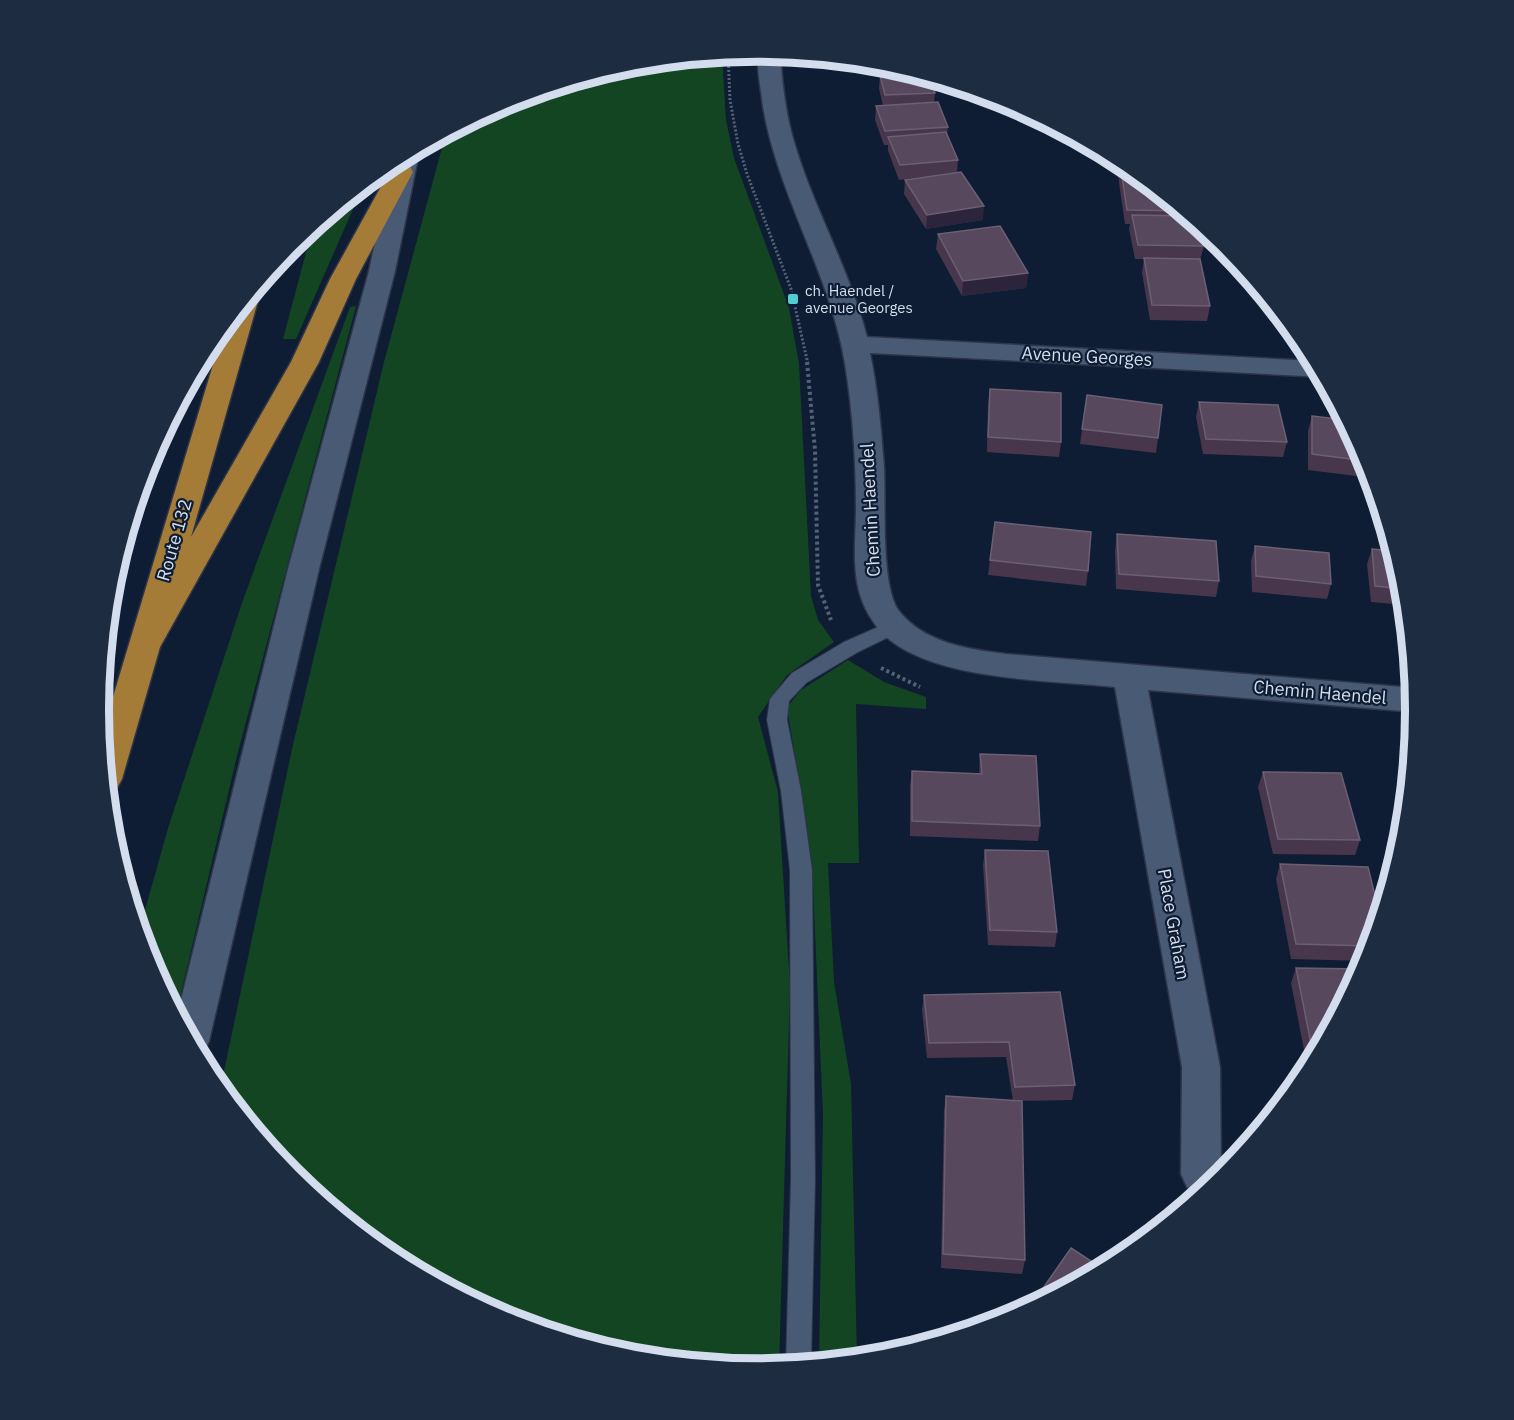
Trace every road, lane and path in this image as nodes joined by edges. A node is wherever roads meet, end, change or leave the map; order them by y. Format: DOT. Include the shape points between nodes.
graph roads {
  1 [pos="770,62"];
  2 [pos="403,167"];
  3 [pos="401,168"];
  4 [pos="239,320"];
  5 [pos="855,345"];
  6 [pos="1303,361"];
  7 [pos="894,626"];
  8 [pos="142,650"];
  9 [pos="1129,676"];
  10 [pos="1405,699"];
  11 [pos="111,759"];
  12 [pos="193,1030"];
  13 [pos="1202,1174"];
  14 [pos="798,1357"];
  1 -- 5 [label="street, Chemin Haendel" via="783,145 835,278"];
  2 -- 12 [label="street" via="380,282 311,542"];
  3 -- 8 [label="highway" via="305,362"];
  4 -- 8 [label="highway, Route 132"];
  5 -- 6 [label="street, Avenue Georges"];
  5 -- 7 [label="street, Chemin Haendel" via="869,458 873,580 878,602"];
  7 -- 9 [label="street, Chemin Haendel" via="919,644 960,658"];
  7 -- 14 [label="lane" via="799,678 780,699 777,720 801,870 803,1179"];
  8 -- 11 [label="highway, Route 132"];
  9 -- 10 [label="street, Chemin Haendel"];
  9 -- 13 [label="street, Place Graham" via="1201,1066"];
}
